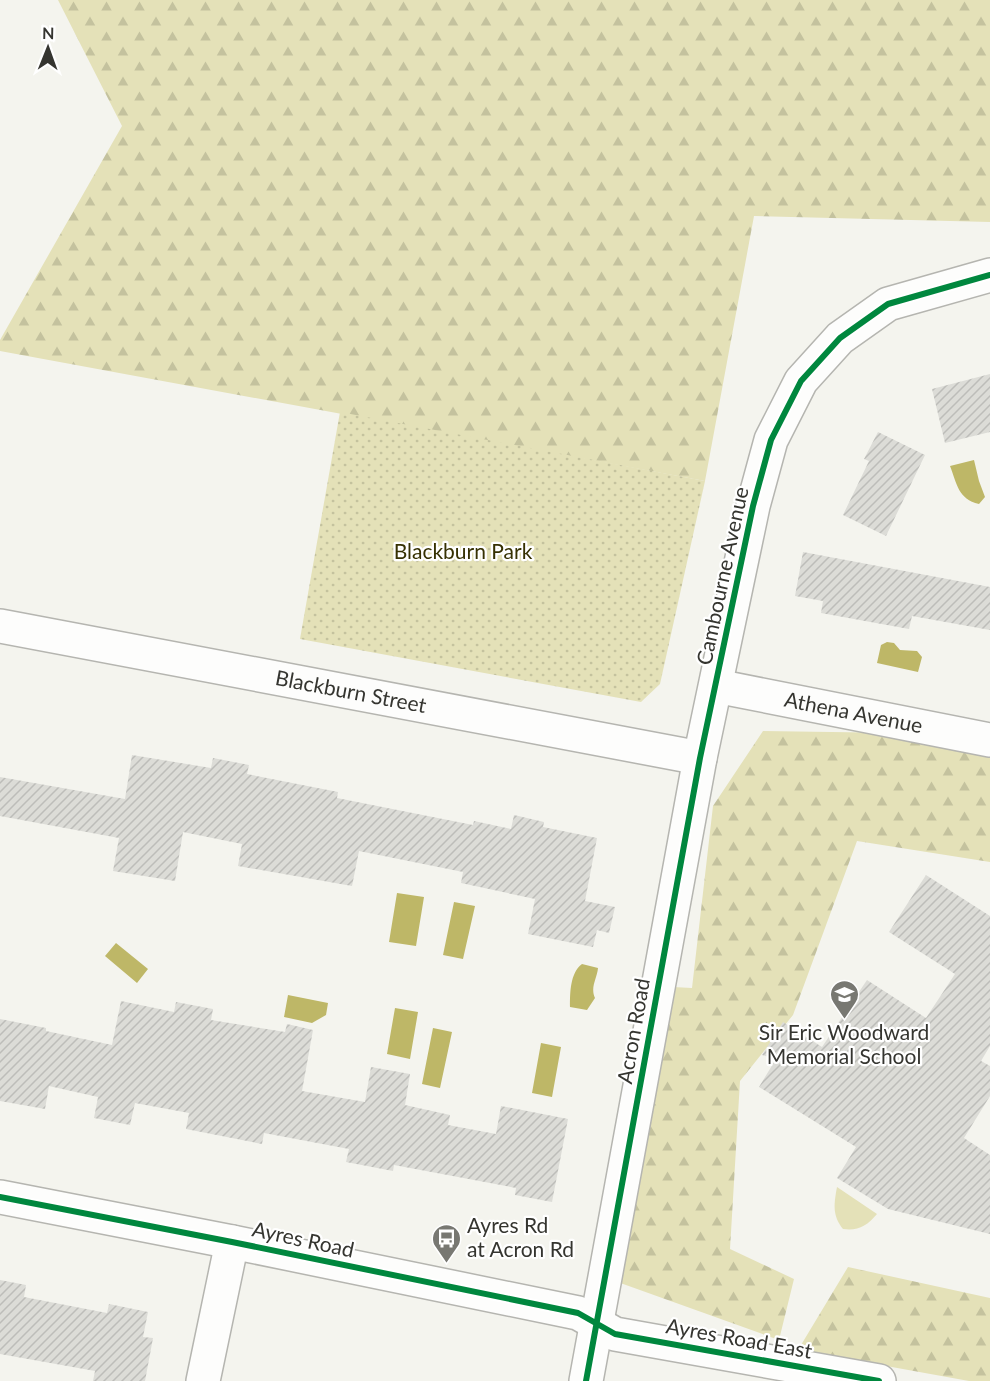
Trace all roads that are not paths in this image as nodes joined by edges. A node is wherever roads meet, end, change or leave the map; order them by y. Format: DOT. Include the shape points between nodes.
graph roads {
  1 [pos="990,275"];
  2 [pos="0,626"];
  3 [pos="716,686"];
  4 [pos="990,740"];
  5 [pos="700,758"];
  6 [pos="0,1197"];
  7 [pos="232,1242"];
  8 [pos="597,1324"];
  9 [pos="203,1381"];
  10 [pos="586,1381"];
  11 [pos="879,1381"];
  1 -- 3 [label="street, Cambourne Avenue" via="888,304 840,338 801,381 771,440 753,506"];
  2 -- 5 [label="street, Blackburn Street"];
  3 -- 4 [label="street, Athena Avenue"];
  3 -- 5 [label="street, Acron Road"];
  5 -- 8 [label="street, Acron Road"];
  6 -- 7 [label="street, Ayres Road"];
  7 -- 8 [label="street, Ayres Road" via="578,1313"];
  7 -- 9 [label="street"];
  8 -- 10 [label="street, Acron Road"];
  8 -- 11 [label="street, Ayres Road East" via="615,1334"];
}
